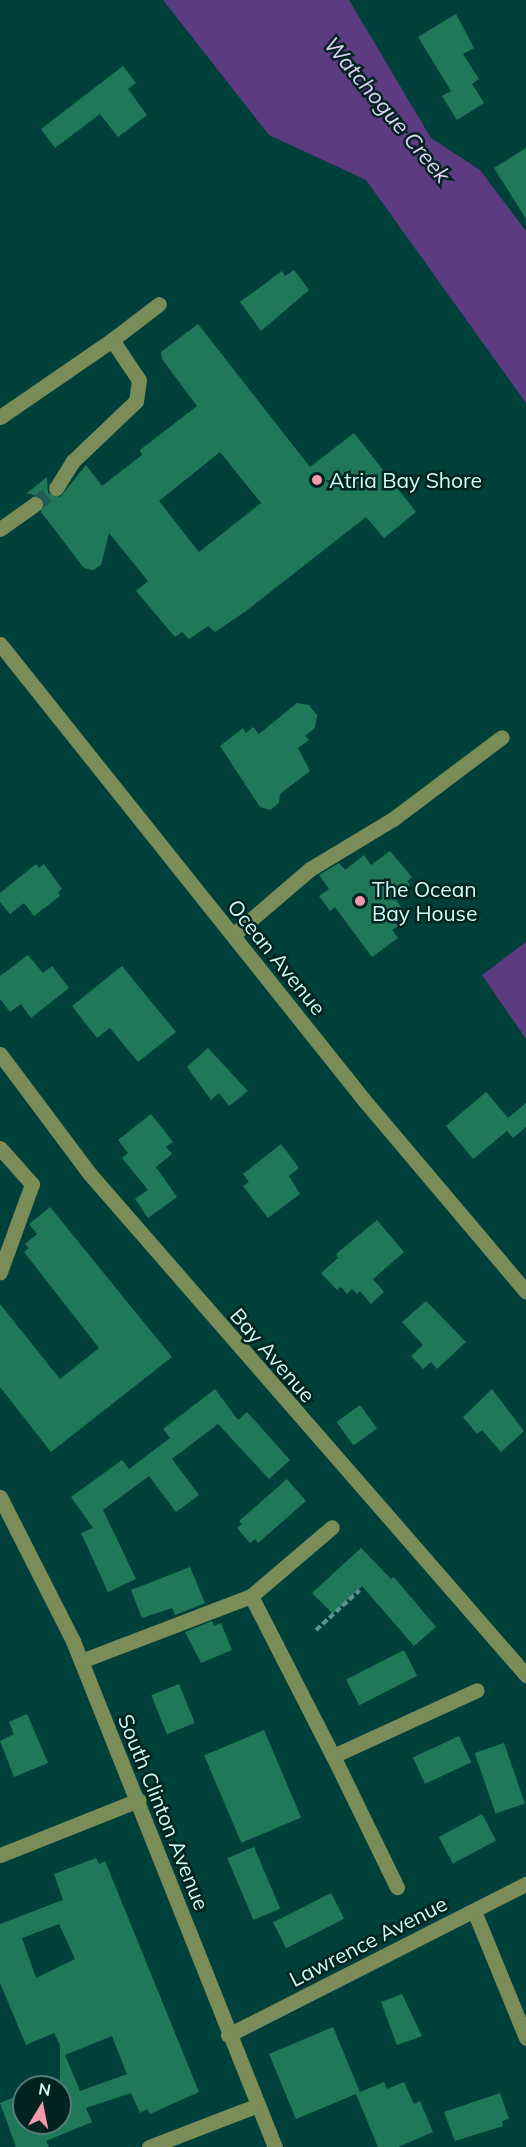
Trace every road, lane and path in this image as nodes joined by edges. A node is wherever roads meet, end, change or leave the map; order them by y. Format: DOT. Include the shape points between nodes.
graph roads {
  1 [pos="159,304"];
  2 [pos="112,340"];
  3 [pos="0,417"];
  4 [pos="56,488"];
  5 [pos="35,504"];
  6 [pos="0,529"];
  7 [pos="0,645"];
  8 [pos="502,737"];
  9 [pos="232,935"];
  10 [pos="0,1054"];
  11 [pos="0,1148"];
  12 [pos="0,1272"];
  13 [pos="526,1292"];
  14 [pos="0,1497"];
  15 [pos="332,1527"];
  16 [pos="360,1590"];
  17 [pos="251,1596"];
  18 [pos="316,1630"];
  19 [pos="81,1661"];
  20 [pos="526,1675"];
  21 [pos="477,1690"];
  22 [pos="333,1756"];
  23 [pos="138,1800"];
  24 [pos="0,1856"];
  25 [pos="526,1884"];
  26 [pos="397,1887"];
  27 [pos="474,1911"];
  28 [pos="228,2036"];
  29 [pos="526,2038"];
  30 [pos="258,2105"];
  31 [pos="149,2147"];
  32 [pos="275,2147"];
  1 -- 2 [label="street"];
  2 -- 3 [label="street"];
  2 -- 4 [label="street" via="139,380 135,400 73,461"];
  5 -- 6 [label="street"];
  7 -- 9 [label="street, Ocean Avenue"];
  8 -- 9 [label="street" via="393,819 310,869"];
  9 -- 13 [label="street, Ocean Avenue"];
  10 -- 20 [label="street, Bay Avenue" via="89,1173"];
  11 -- 12 [label="street" via="32,1184"];
  14 -- 19 [label="street, South Clinton Avenue"];
  15 -- 17 [label="street"];
  16 -- 18 [label="path"];
  17 -- 19 [label="street"];
  17 -- 22 [label="street"];
  19 -- 23 [label="street, South Clinton Avenue"];
  21 -- 22 [label="street"];
  22 -- 26 [label="street"];
  23 -- 24 [label="street"];
  23 -- 28 [label="street, South Clinton Avenue"];
  25 -- 27 [label="street, Lawrence Avenue"];
  27 -- 28 [label="street, Lawrence Avenue"];
  27 -- 29 [label="street"];
  28 -- 30 [label="street, South Clinton Avenue"];
  30 -- 31 [label="street"];
  30 -- 32 [label="street, South Clinton Avenue"];
}
